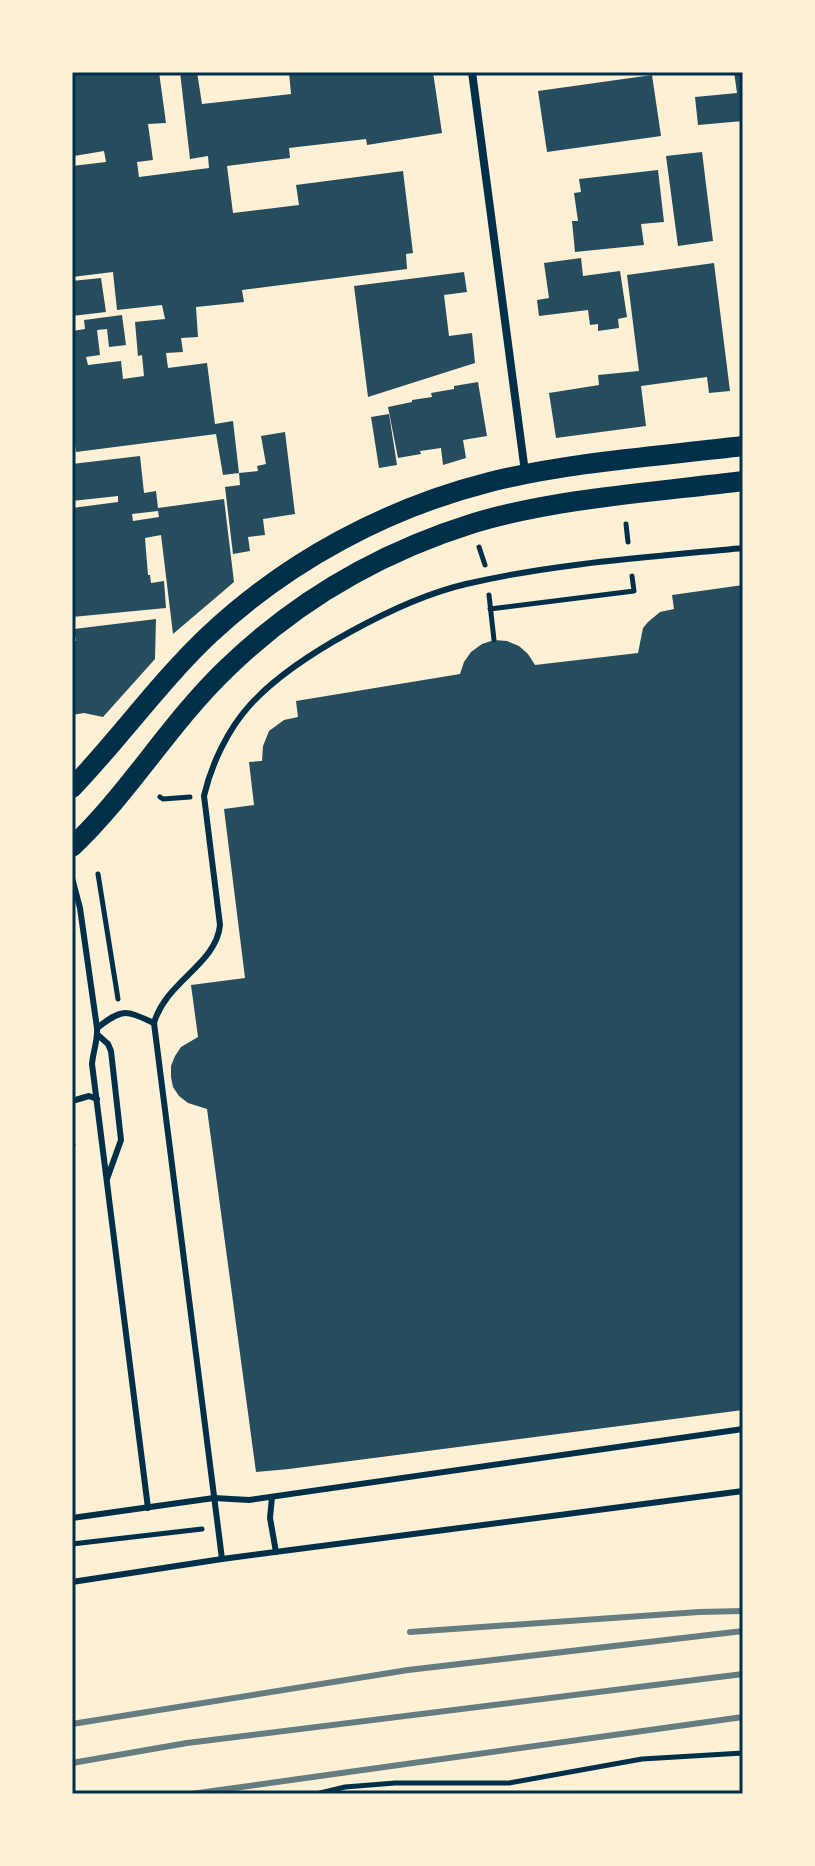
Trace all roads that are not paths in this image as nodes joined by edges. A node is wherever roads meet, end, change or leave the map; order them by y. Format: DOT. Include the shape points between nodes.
graph roads {
  1 [pos="472,72"];
  2 [pos="743,446"];
  3 [pos="526,474"];
  4 [pos="743,481"];
  5 [pos="743,548"];
  6 [pos="72,788"];
  7 [pos="72,847"];
  8 [pos="72,878"];
  9 [pos="154,1023"];
  10 [pos="97,1031"];
  11 [pos="97,1099"];
  12 [pos="72,1101"];
  13 [pos="107,1181"];
  14 [pos="743,1429"];
  15 [pos="743,1491"];
  16 [pos="272,1497"];
  17 [pos="214,1498"];
  18 [pos="148,1508"];
  19 [pos="72,1518"];
  20 [pos="276,1552"];
  21 [pos="222,1559"];
  22 [pos="72,1582"];
  1 -- 3 [label="street"];
  2 -- 3 [label="main road"];
  3 -- 6 [label="main road" via="457,491 391,516 296,567 202,642"];
  4 -- 7 [label="main road" via="509,514 417,544 363,569 311,600 226,668"];
  5 -- 9 [label="lane" via="528,572 443,590 347,634 268,687 229,734 204,796 220,934 211,951 171,991"];
  8 -- 10 [label="lane"];
  9 -- 10 [label="lane" via="120,1013"];
  9 -- 17 [label="lane"];
  10 -- 11 [label="lane" via="92,1064"];
  10 -- 13 [label="lane" via="111,1051 121,1140"];
  11 -- 12 [label="lane"];
  11 -- 13 [label="lane"];
  13 -- 18 [label="lane"];
  14 -- 16 [label="lane"];
  15 -- 20 [label="lane"];
  16 -- 17 [label="lane"];
  16 -- 20 [label="lane"];
  17 -- 18 [label="lane"];
  17 -- 21 [label="lane"];
  18 -- 19 [label="lane"];
  20 -- 21 [label="lane"];
  21 -- 22 [label="lane"];
}
